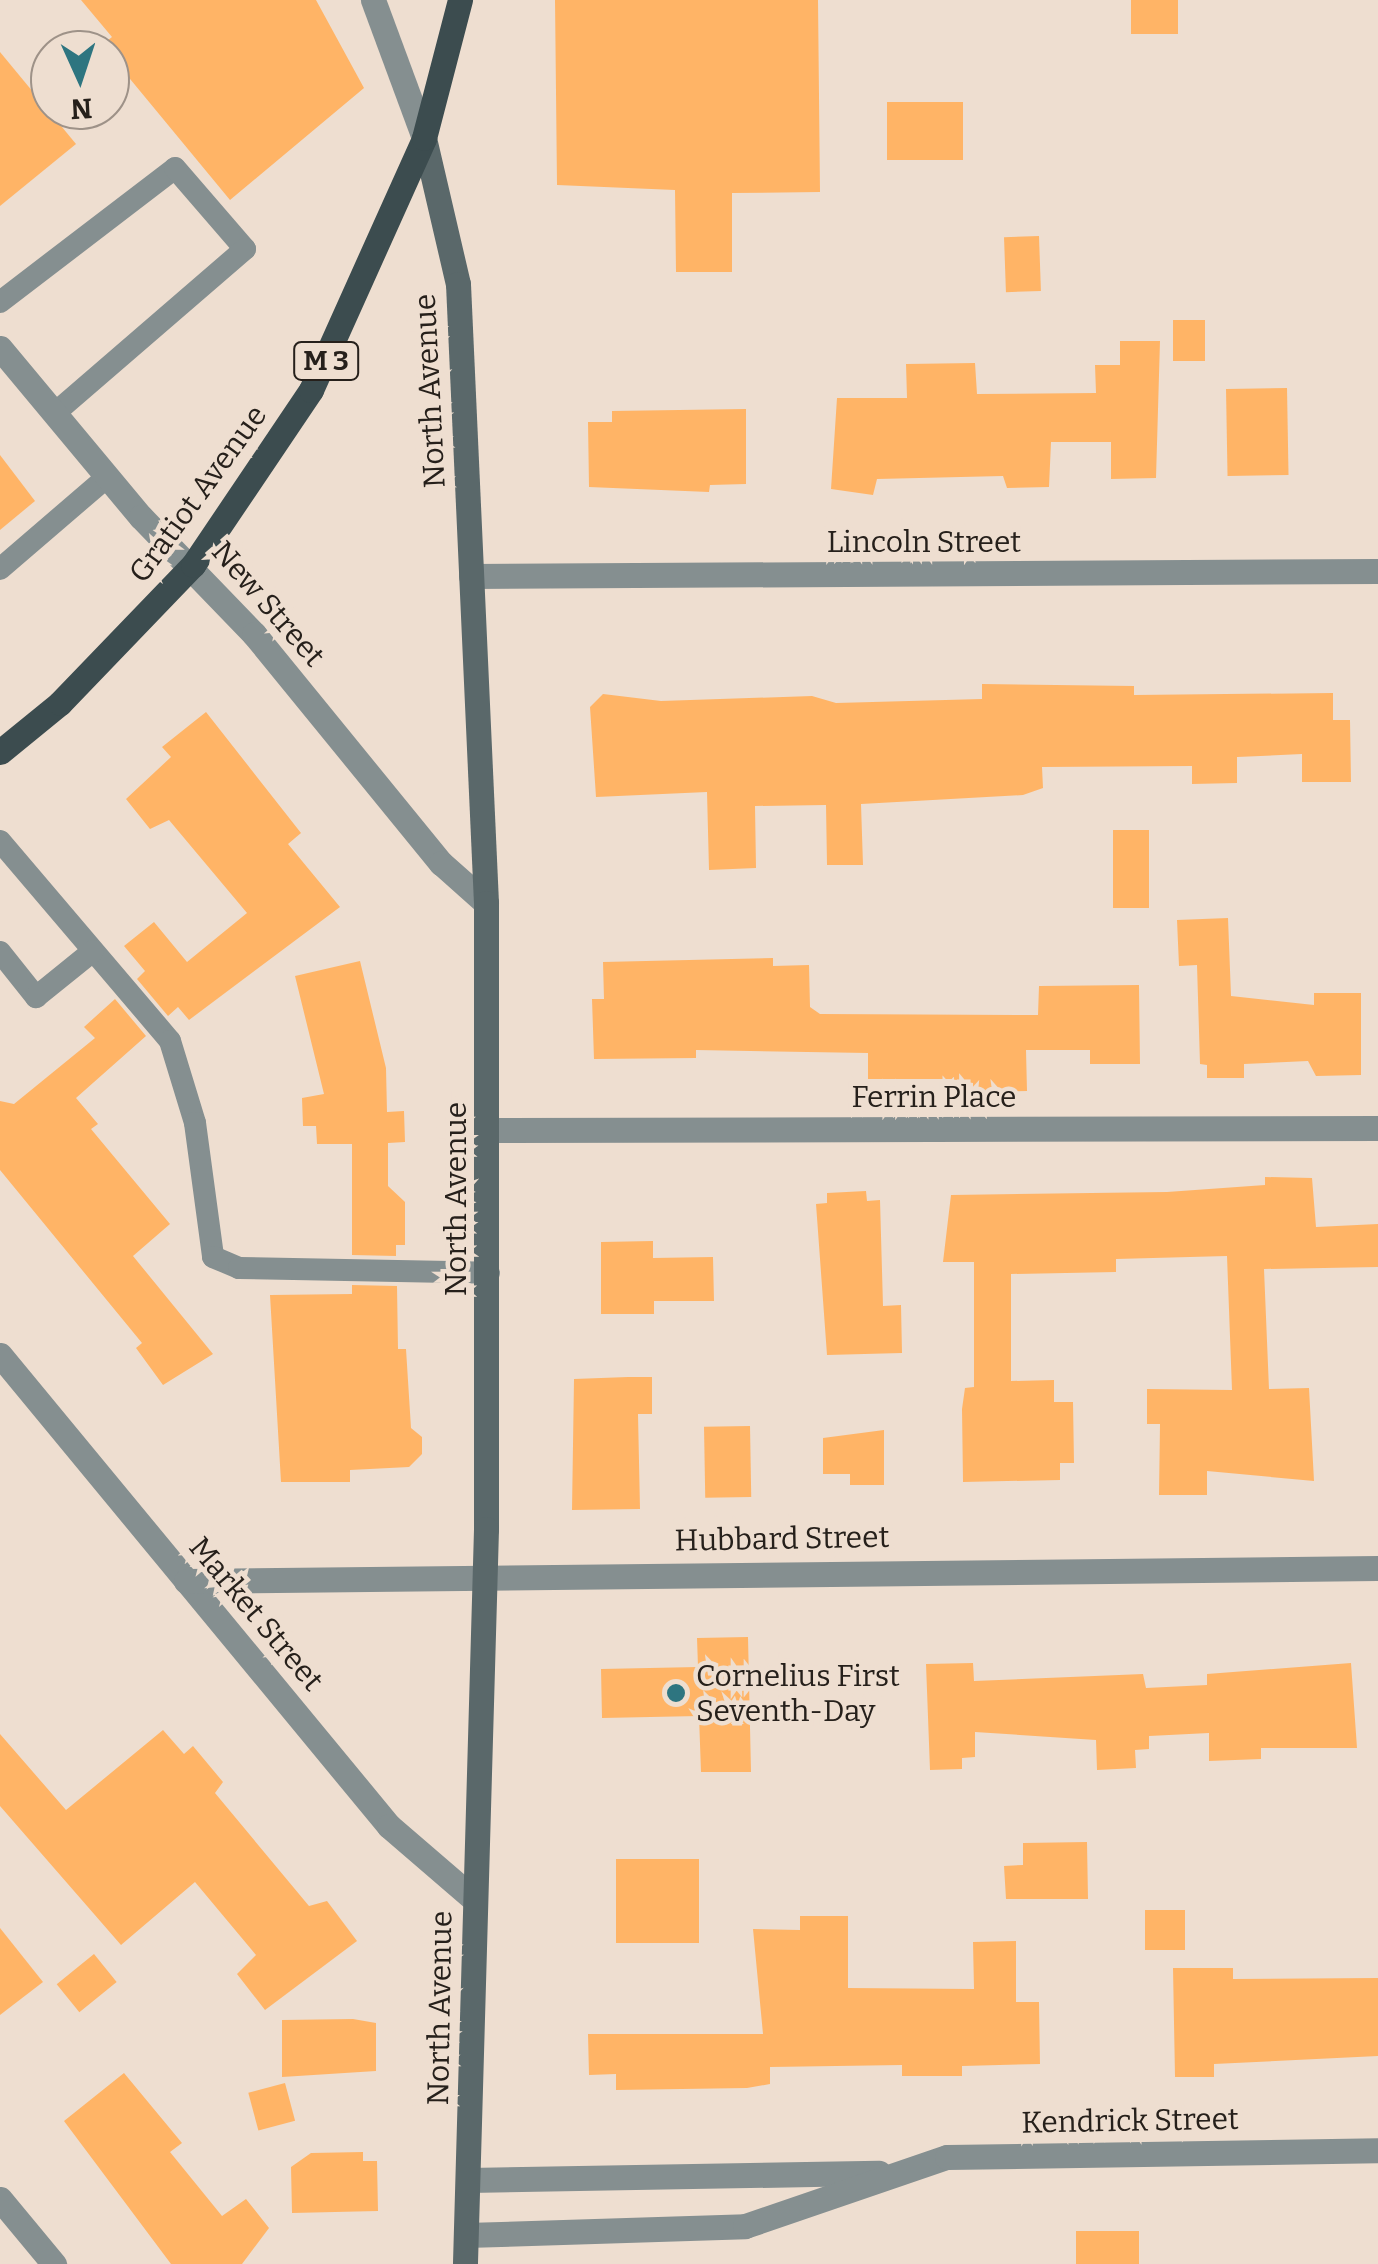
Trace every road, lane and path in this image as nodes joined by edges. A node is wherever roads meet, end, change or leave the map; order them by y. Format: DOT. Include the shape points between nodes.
graph roads {
  1 [pos="372,0"];
  2 [pos="460,0"];
  3 [pos="424,138"];
  4 [pos="0,302"];
  5 [pos="3,356"];
  6 [pos="54,413"];
  7 [pos="108,477"];
  8 [pos="193,565"];
  9 [pos="0,569"];
  10 [pos="1378,571"];
  11 [pos="471,576"];
  12 [pos="0,752"];
  13 [pos="0,841"];
  14 [pos="486,903"];
  15 [pos="93,950"];
  16 [pos="0,952"];
  17 [pos="1378,1128"];
  18 [pos="490,1130"];
  19 [pos="489,1273"];
  20 [pos="0,1355"];
  21 [pos="1378,1568"];
  22 [pos="486,1576"];
  23 [pos="186,1581"];
  24 [pos="475,1900"];
  25 [pos="1378,2150"];
  26 [pos="884,2172"];
  27 [pos="468,2180"];
  28 [pos="0,2198"];
  29 [pos="466,2236"];
  30 [pos="54,2264"];
  31 [pos="465,2264"];
  1 -- 3 [label="street"];
  2 -- 3 [label="main road, Gratiot Avenue / M 3"];
  3 -- 8 [label="main road, Gratiot Avenue / M 3" via="311,390"];
  3 -- 11 [label="main road, North Avenue" via="458,284"];
  4 -- 6 [label="lane" via="175,168 245,249"];
  5 -- 6 [label="street, New Street"];
  6 -- 7 [label="street, New Street"];
  7 -- 8 [label="street, New Street"];
  7 -- 9 [label="lane"];
  8 -- 12 [label="main road, Gratiot Avenue / M 3" via="60,703"];
  8 -- 14 [label="street, New Street" via="441,864"];
  10 -- 11 [label="street, Lincoln Street"];
  11 -- 14 [label="main road, North Avenue"];
  13 -- 15 [label="lane"];
  14 -- 18 [label="main road, North Avenue"];
  15 -- 16 [label="lane" via="36,996"];
  15 -- 19 [label="lane" via="175,1052 195,1123 213,1257 239,1268"];
  17 -- 18 [label="street, Ferrin Place"];
  18 -- 19 [label="main road, North Avenue"];
  19 -- 22 [label="main road, North Avenue"];
  20 -- 23 [label="street, Market Street"];
  21 -- 22 [label="street, Hubbard Street"];
  22 -- 23 [label="street, Hubbard Street"];
  22 -- 24 [label="main road, North Avenue"];
  23 -- 24 [label="street, Market Street" via="389,1826"];
  24 -- 27 [label="main road, North Avenue"];
  25 -- 26 [label="street, Kendrick Street" via="947,2157"];
  26 -- 27 [label="street, Kendrick Street"];
  26 -- 29 [label="street, Kendrick Street" via="806,2211 745,2226"];
  27 -- 29 [label="main road, North Avenue"];
  28 -- 30 [label="street"];
  29 -- 31 [label="main road, North Avenue"];
}
